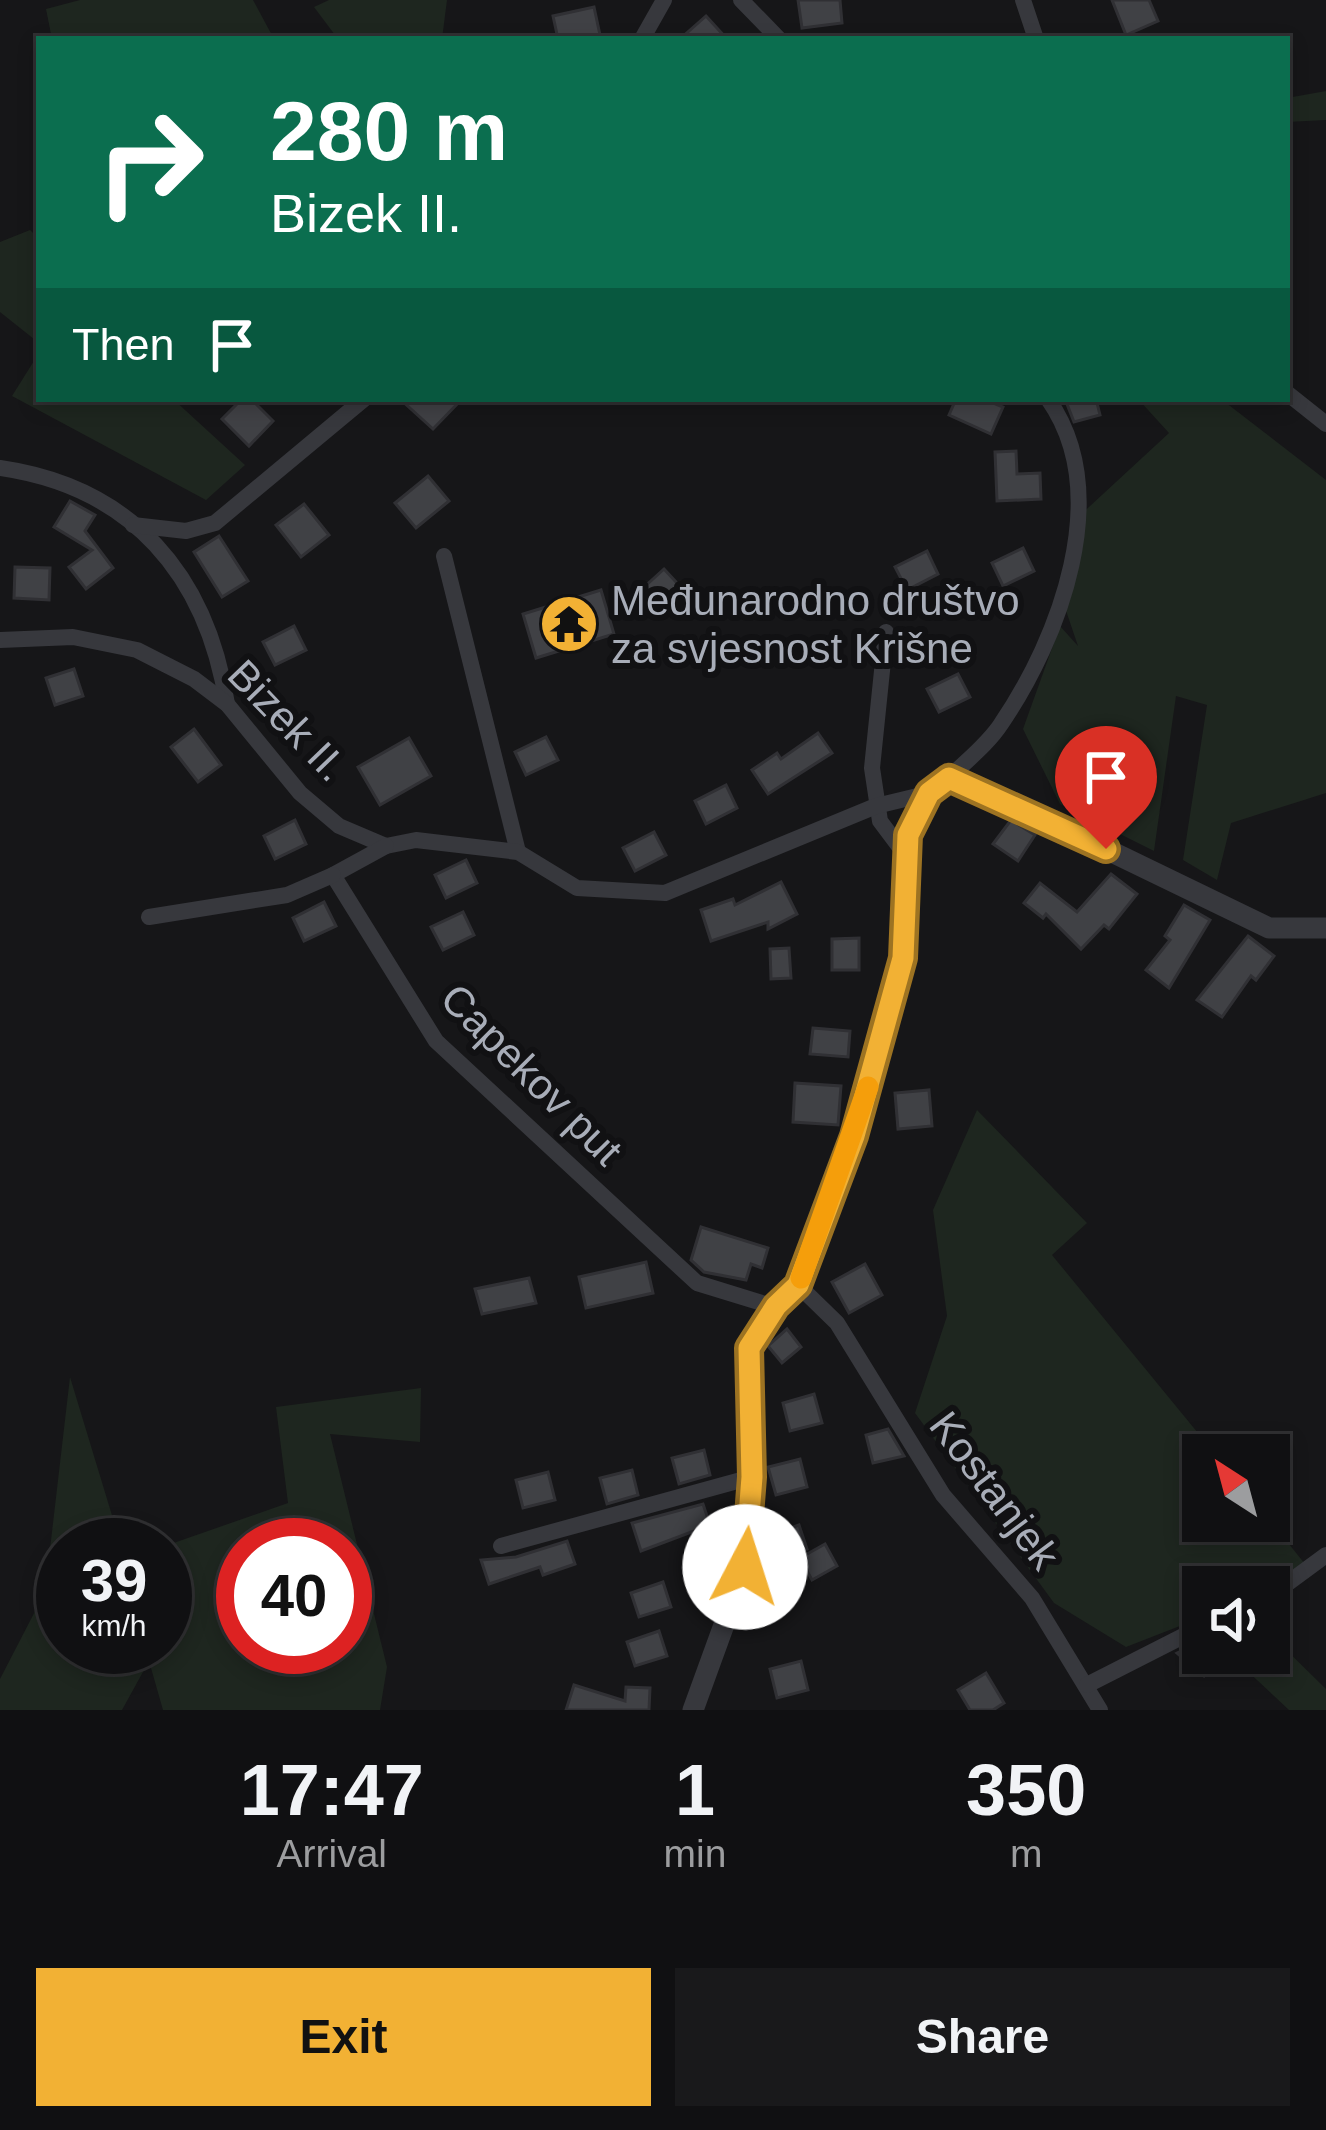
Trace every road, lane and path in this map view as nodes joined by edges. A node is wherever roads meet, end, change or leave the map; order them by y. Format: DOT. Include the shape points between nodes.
graph roads {
  1 [pos="664,0"];
  2 [pos="741,0"];
  3 [pos="1023,0"];
  4 [pos="644,36"];
  5 [pos="776,36"];
  6 [pos="1035,36"];
  7 [pos="1290,395"];
  8 [pos="360,402"];
  9 [pos="1049,402"];
  10 [pos="1326,424"];
  11 [pos="0,468"];
  12 [pos="132,525"];
  13 [pos="444,556"];
  14 [pos="886,632"];
  15 [pos="0,640"];
  16 [pos="227,704"];
  17 [pos="949,778"];
  18 [pos="929,793"];
  19 [pos="876,806"];
  20 [pos="386,846"];
  21 [pos="518,852"];
  22 [pos="907,857"];
  23 [pos="333,875"];
  24 [pos="149,917"];
  25 [pos="1326,928"];
  26 [pos="798,1285"];
  27 [pos="776,1306"];
  28 [pos="752,1477"];
  29 [pos="500,1546"];
  30 [pos="1326,1555"];
  31 [pos="1290,1582"];
  32 [pos="1182,1634"];
  33 [pos="1087,1685"];
  34 [pos="693,1710"];
  35 [pos="1100,1710"];
  1 -- 4 [label="street"];
  2 -- 5 [label="street"];
  3 -- 6 [label="street"];
  7 -- 10 [label="street"];
  8 -- 12 [label="street" via="215,523 186,531"];
  9 -- 17 [label="street" via="1076,474 1067,581 1007,714"];
  11 -- 12 [label="street" via="84,488"];
  12 -- 16 [label="street" via="201,606"];
  13 -- 21 [label="street"];
  14 -- 19 [label="street" via="872,768"];
  15 -- 16 [label="street, Bizek II." via="73,637 137,650"];
  16 -- 20 [label="street, Bizek II." via="300,793 339,826"];
  17 -- 18 [label="street, Bizek II."];
  17 -- 25 [label="street" via="1269,928"];
  18 -- 19 [label="street, Bizek II."];
  18 -- 22 [label="street" via="908,835"];
  19 -- 21 [label="street, Bizek II." via="665,893 577,888"];
  19 -- 22 [label="street"];
  20 -- 21 [label="street, Bizek II." via="416,840"];
  20 -- 23 [label="street"];
  22 -- 26 [label="street" via="903,958 854,1136"];
  23 -- 24 [label="street" via="287,895"];
  23 -- 27 [label="street, Capekov put" via="436,1041 697,1282"];
  26 -- 27 [label="street"];
  26 -- 33 [label="street, Kostanjek" via="837,1323 943,1495 1032,1598"];
  27 -- 28 [label="street" via="749,1348"];
  28 -- 29 [label="street"];
  28 -- 34 [label="street" via="745,1567"];
  30 -- 31 [label="street"];
  32 -- 33 [label="street"];
  33 -- 35 [label="street, Kostanjek"];
}
